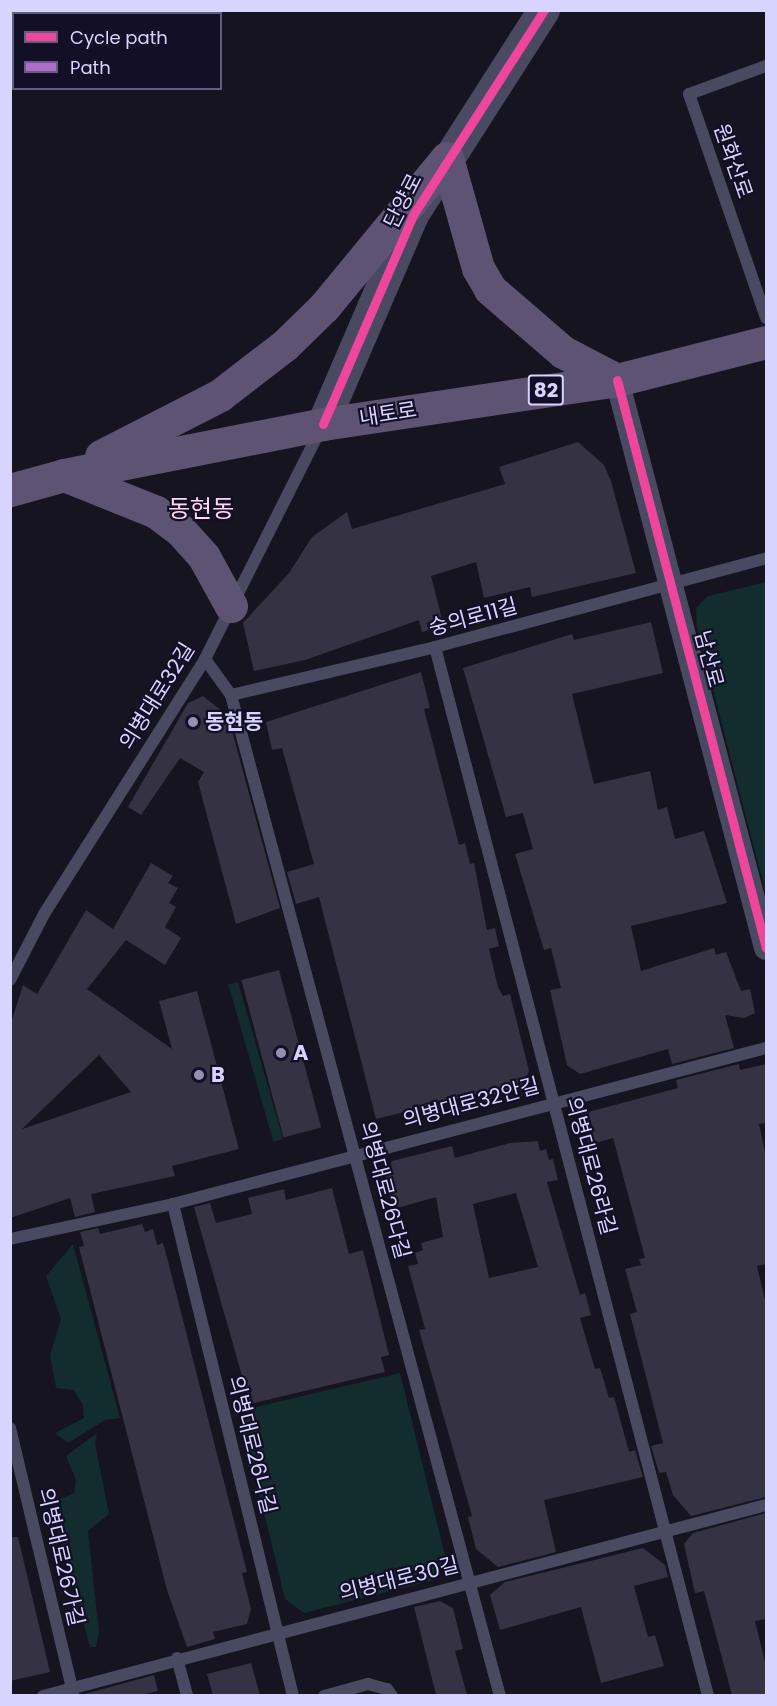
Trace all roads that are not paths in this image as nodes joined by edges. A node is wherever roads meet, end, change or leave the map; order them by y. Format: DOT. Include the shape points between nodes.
graph roads {
  1 [pos="544,10"];
  2 [pos="766,66"];
  3 [pos="447,158"];
  4 [pos="766,318"];
  5 [pos="766,342"];
  6 [pos="617,380"];
  7 [pos="323,424"];
  8 [pos="64,475"];
  9 [pos="10,490"];
  10 [pos="766,558"];
  11 [pos="670,583"];
  12 [pos="231,606"];
  13 [pos="435,647"];
  14 [pos="205,659"];
  15 [pos="231,695"];
  16 [pos="766,948"];
  17 [pos="10,980"];
  18 [pos="766,1048"];
  19 [pos="554,1101"];
  20 [pos="355,1153"];
  21 [pos="173,1204"];
  22 [pos="10,1239"];
  23 [pos="10,1428"];
  24 [pos="766,1505"];
  25 [pos="666,1530"];
  26 [pos="469,1581"];
  27 [pos="278,1631"];
  28 [pos="177,1658"];
  29 [pos="73,1691"];
  30 [pos="43,1695"];
  31 [pos="187,1695"];
  32 [pos="293,1695"];
  33 [pos="324,1695"];
  34 [pos="392,1695"];
  35 [pos="500,1695"];
  36 [pos="708,1695"];
  1 -- 3 [label="street, 단양로"];
  2 -- 4 [label="lane, 원화산로" via="689,94"];
  3 -- 6 [label="main road" via="478,268 490,290 563,352"];
  3 -- 7 [label="street, 단양로" via="414,215"];
  3 -- 8 [label="main road" via="324,307 285,345 220,395"];
  5 -- 6 [label="main road, 내토로 / 82"];
  6 -- 7 [label="main road, 내토로 / 82"];
  6 -- 11 [label="street, 남산로"];
  7 -- 8 [label="main road, 내토로 / 82"];
  7 -- 12 [label="lane, 의병대로32길"];
  8 -- 9 [label="main road, 내토로 / 82"];
  8 -- 12 [label="main road" via="156,512 180,530 204,557"];
  10 -- 11 [label="lane, 숭의로11길"];
  11 -- 13 [label="lane, 숭의로11길"];
  11 -- 16 [label="street, 남산로"];
  12 -- 14 [label="lane, 의병대로32길"];
  13 -- 15 [label="lane, 숭의로11길"];
  13 -- 19 [label="lane, 의병대로26라길"];
  14 -- 15 [label="lane"];
  14 -- 17 [label="lane, 의병대로32길" via="44,914"];
  15 -- 20 [label="lane, 의병대로26다길"];
  18 -- 19 [label="lane, 의병대로32안길"];
  19 -- 20 [label="lane, 의병대로32안길"];
  19 -- 25 [label="lane, 의병대로26라길"];
  20 -- 21 [label="lane, 의병대로32안길"];
  20 -- 26 [label="lane, 의병대로26다길"];
  21 -- 22 [label="lane, 의병대로32안길"];
  21 -- 27 [label="lane, 의병대로26나길"];
  23 -- 29 [label="lane, 의병대로26가길"];
  24 -- 25 [label="lane, 의병대로30길"];
  25 -- 26 [label="lane, 의병대로30길"];
  25 -- 36 [label="lane, 의병대로26라길"];
  26 -- 27 [label="lane, 의병대로30길"];
  26 -- 35 [label="lane, 의병대로26다길"];
  27 -- 28 [label="lane, 의병대로30길"];
  27 -- 32 [label="lane, 의병대로26나길"];
  28 -- 29 [label="lane, 의병대로30길"];
  28 -- 31 [label="lane"];
  29 -- 30 [label="lane, 의병대로30길"];
  33 -- 34 [label="lane" via="368,1684 387,1689"];
}
